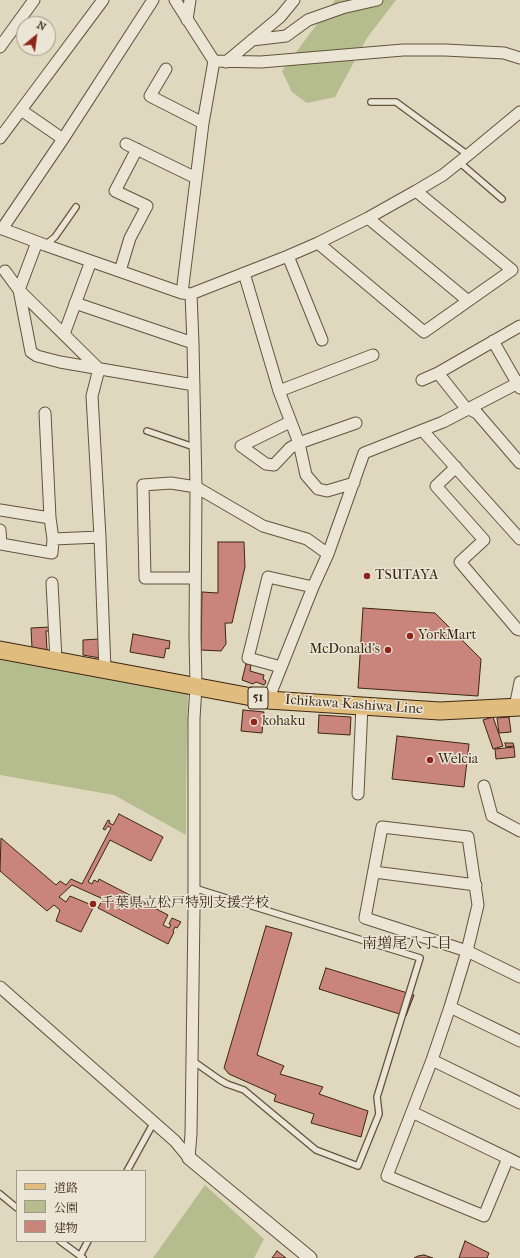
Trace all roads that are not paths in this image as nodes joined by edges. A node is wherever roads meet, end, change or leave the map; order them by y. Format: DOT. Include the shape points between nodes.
graph roads {
  1 [pos="34,0"];
  2 [pos="103,0"];
  3 [pos="153,0"];
  4 [pos="175,0"];
  5 [pos="190,0"];
  6 [pos="294,0"];
  7 [pos="377,0"];
  8 [pos="187,20"];
  9 [pos="252,40"];
  10 [pos="0,47"];
  11 [pos="520,58"];
  12 [pos="214,61"];
  13 [pos="226,62"];
  14 [pos="166,70"];
  15 [pos="371,102"];
  16 [pos="21,110"];
  17 [pos="520,112"];
  18 [pos="203,123"];
  19 [pos="0,138"];
  20 [pos="63,139"];
  21 [pos="126,144"];
  22 [pos="137,149"];
  23 [pos="468,155"];
  24 [pos="459,162"];
  25 [pos="196,178"];
  26 [pos="416,191"];
  27 [pos="502,199"];
  28 [pos="76,207"];
  29 [pos="368,218"];
  30 [pos="1,228"];
  31 [pos="318,243"];
  32 [pos="41,244"];
  33 [pos="288,256"];
  34 [pos="91,261"];
  35 [pos="5,271"];
  36 [pos="120,271"];
  37 [pos="244,273"];
  38 [pos="19,290"];
  39 [pos="186,294"];
  40 [pos="467,300"];
  41 [pos="75,303"];
  42 [pos="520,326"];
  43 [pos="64,334"];
  44 [pos="322,340"];
  45 [pos="493,341"];
  46 [pos="193,342"];
  47 [pos="373,355"];
  48 [pos="99,369"];
  49 [pos="438,373"];
  50 [pos="422,380"];
  51 [pos="519,384"];
  52 [pos="194,385"];
  53 [pos="279,391"];
  54 [pos="470,409"];
  55 [pos="46,413"];
  56 [pos="290,422"];
  57 [pos="356,424"];
  58 [pos="146,431"];
  59 [pos="423,431"];
  60 [pos="299,443"];
  61 [pos="194,447"];
  62 [pos="520,463"];
  63 [pos="456,467"];
  64 [pos="354,483"];
  65 [pos="196,487"];
  66 [pos="0,510"];
  67 [pos="50,518"];
  68 [pos="0,530"];
  69 [pos="100,537"];
  70 [pos="53,539"];
  71 [pos="520,539"];
  72 [pos="328,554"];
  73 [pos="195,578"];
  74 [pos="52,583"];
  75 [pos="314,587"];
  76 [pos="520,630"];
  77 [pos="0,650"];
  78 [pos="56,660"];
  79 [pos="281,667"];
  80 [pos="105,670"];
  81 [pos="520,682"];
  82 [pos="196,686"];
  83 [pos="268,700"];
  84 [pos="362,706"];
  85 [pos="517,707"];
  86 [pos="484,786"];
  87 [pos="358,794"];
  88 [pos="520,831"];
  89 [pos="374,872"];
  90 [pos="476,885"];
  91 [pos="194,888"];
  92 [pos="467,951"];
  93 [pos="520,978"];
  94 [pos="0,988"];
  95 [pos="450,1007"];
  96 [pos="520,1041"];
  97 [pos="432,1060"];
  98 [pos="192,1061"];
  99 [pos="520,1103"];
  100 [pos="412,1112"];
  101 [pos="154,1122"];
  102 [pos="189,1158"];
  103 [pos="508,1158"];
  104 [pos="520,1164"];
  105 [pos="128,1170"];
  106 [pos="0,1194"];
  107 [pos="16,1207"];
  108 [pos="61,1242"];
  109 [pos="88,1242"];
  110 [pos="81,1257"];
  111 [pos="310,1258"];
  1 -- 10 [label="street"];
  2 -- 16 [label="street"];
  3 -- 20 [label="street"];
  4 -- 8 [label="street"];
  5 -- 8 [label="street"];
  6 -- 9 [label="street" via="280,17"];
  7 -- 9 [label="street" via="342,8 308,20 286,36"];
  8 -- 12 [label="street"];
  9 -- 13 [label="street"];
  11 -- 13 [label="street" via="504,53 417,50 260,62"];
  12 -- 13 [label="street"];
  12 -- 18 [label="street"];
  14 -- 18 [label="street" via="150,96"];
  15 -- 23 [label="lane" via="396,102"];
  16 -- 19 [label="street"];
  16 -- 20 [label="street"];
  17 -- 23 [label="street"];
  18 -- 25 [label="street"];
  20 -- 30 [label="street"];
  21 -- 22 [label="street"];
  22 -- 25 [label="street"];
  22 -- 36 [label="street" via="115,191 147,206 130,238"];
  23 -- 24 [label="street"];
  24 -- 26 [label="street"];
  24 -- 27 [label="lane"];
  25 -- 39 [label="street"];
  26 -- 29 [label="street"];
  26 -- 40 [label="street" via="512,270"];
  28 -- 32 [label="lane" via="55,237"];
  29 -- 31 [label="street"];
  29 -- 40 [label="street"];
  30 -- 32 [label="street"];
  31 -- 33 [label="street"];
  31 -- 40 [label="street" via="424,332"];
  32 -- 34 [label="street"];
  32 -- 38 [label="street"];
  33 -- 37 [label="street"];
  33 -- 44 [label="street"];
  34 -- 36 [label="street"];
  34 -- 41 [label="street"];
  35 -- 38 [label="street"];
  36 -- 39 [label="street"];
  37 -- 39 [label="street"];
  37 -- 53 [label="street"];
  38 -- 43 [label="street"];
  38 -- 48 [label="street" via="31,352 60,362"];
  39 -- 46 [label="street"];
  41 -- 43 [label="street"];
  41 -- 46 [label="street"];
  42 -- 45 [label="street"];
  43 -- 48 [label="street"];
  45 -- 49 [label="street"];
  45 -- 51 [label="street"];
  46 -- 52 [label="street"];
  47 -- 53 [label="street"];
  48 -- 52 [label="street"];
  48 -- 69 [label="street" via="92,396"];
  49 -- 50 [label="street"];
  49 -- 54 [label="street"];
  51 -- 54 [label="street"];
  52 -- 61 [label="street"];
  53 -- 56 [label="street"];
  54 -- 59 [label="street"];
  54 -- 62 [label="street" via="477,413"];
  55 -- 67 [label="street"];
  56 -- 60 [label="street"];
  56 -- 60 [label="street" via="241,446 266,464 274,465 290,448"];
  57 -- 60 [label="street"];
  58 -- 61 [label="lane"];
  59 -- 63 [label="street"];
  59 -- 64 [label="street" via="364,453"];
  60 -- 64 [label="street" via="306,475 318,489 327,491"];
  61 -- 65 [label="street"];
  63 -- 71 [label="street"];
  63 -- 76 [label="street" via="436,486 484,540 460,562"];
  64 -- 72 [label="street"];
  65 -- 72 [label="street" via="263,526 307,539"];
  65 -- 73 [label="street"];
  65 -- 73 [label="street" via="171,483 143,485 145,578"];
  66 -- 67 [label="street"];
  67 -- 70 [label="street"];
  68 -- 70 [label="street" via="1,544 52,553"];
  69 -- 70 [label="street"];
  69 -- 80 [label="street"];
  72 -- 75 [label="street"];
  73 -- 82 [label="street"];
  74 -- 78 [label="street"];
  75 -- 79 [label="street"];
  75 -- 79 [label="street" via="268,577 248,658"];
  77 -- 78 [label="main road, Ichikawa-Kashiwa Line / 51"];
  78 -- 80 [label="main road, Ichikawa-Kashiwa Line / 51"];
  79 -- 83 [label="street"];
  80 -- 82 [label="main road, Ichikawa-Kashiwa Line / 51"];
  81 -- 85 [label="street"];
  82 -- 83 [label="main road, Ichikawa-Kashiwa Line / 51"];
  82 -- 91 [label="street"];
  83 -- 84 [label="main road, Ichikawa-Kashiwa Line / 51"];
  84 -- 85 [label="main road, Ichikawa-Kashiwa Line / 51" via="440,710"];
  84 -- 87 [label="street"];
  86 -- 88 [label="street" via="492,816"];
  89 -- 90 [label="street"];
  89 -- 90 [label="street" via="382,827 461,836 468,838"];
  89 -- 92 [label="street" via="365,918"];
  90 -- 92 [label="street" via="478,905"];
  91 -- 98 [label="street"];
  91 -- 98 [label="lane" via="420,958 377,1097 379,1114 358,1166 316,1150 244,1090 227,1084"];
  92 -- 93 [label="street"];
  92 -- 95 [label="street"];
  94 -- 101 [label="street"];
  95 -- 96 [label="street"];
  95 -- 97 [label="street"];
  97 -- 99 [label="street"];
  97 -- 100 [label="street"];
  98 -- 102 [label="street"];
  100 -- 103 [label="street"];
  100 -- 103 [label="street" via="387,1176 484,1216"];
  101 -- 102 [label="street"];
  101 -- 105 [label="lane"];
  102 -- 111 [label="street"];
  103 -- 104 [label="street"];
  106 -- 107 [label="lane"];
  108 -- 110 [label="lane"];
  109 -- 110 [label="lane"];
}
